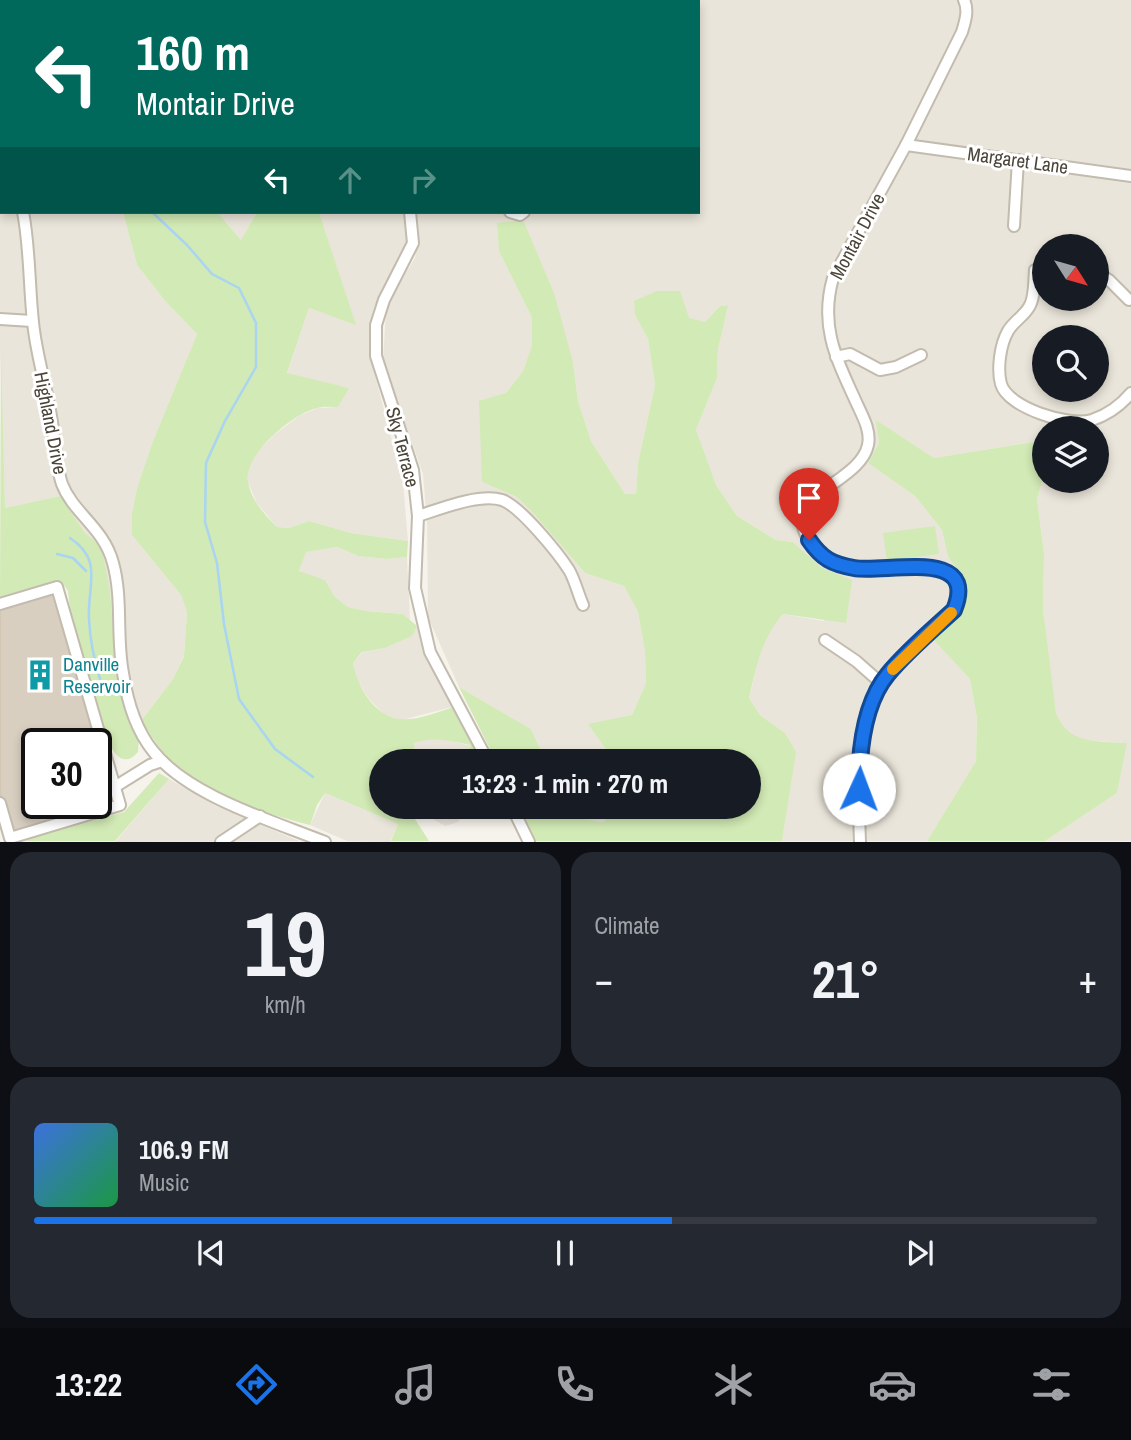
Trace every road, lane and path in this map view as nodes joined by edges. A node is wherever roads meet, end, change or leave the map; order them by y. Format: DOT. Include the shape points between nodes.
graph roads {
  1 [pos="964,0"];
  2 [pos="906,145"];
  3 [pos="1018,160"];
  4 [pos="1131,176"];
  5 [pos="23,214"];
  6 [pos="410,214"];
  7 [pos="1014,226"];
  8 [pos="1110,281"];
  9 [pos="1032,288"];
  10 [pos="1130,300"];
  11 [pos="0,319"];
  12 [pos="33,321"];
  13 [pos="921,355"];
  14 [pos="836,357"];
  15 [pos="1131,393"];
  16 [pos="418,516"];
  17 [pos="0,604"];
  18 [pos="583,605"];
  19 [pos="825,640"];
  20 [pos="882,684"];
  21 [pos="482,749"];
  22 [pos="162,761"];
  23 [pos="114,787"];
  24 [pos="0,803"];
  25 [pos="260,816"];
  26 [pos="518,819"];
  27 [pos="221,842"];
  28 [pos="325,842"];
  29 [pos="529,842"];
  30 [pos="860,842"];
  1 -- 2 [label="street, Montair Drive" via="962,32"];
  2 -- 3 [label="street, Margaret Lane"];
  2 -- 14 [label="street, Montair Drive" via="834,278 827,319"];
  3 -- 4 [label="street, Margaret Lane"];
  3 -- 7 [label="street"];
  5 -- 12 [label="street, Highland Drive"];
  6 -- 16 [label="street, Sky Terrace" via="413,243 384,300 376,325 376,356 413,470"];
  8 -- 10 [label="street"];
  9 -- 15 [label="street" via="1029,307 1007,332 1002,349 1002,386 1009,397 1036,412 1083,421 1116,408"];
  11 -- 12 [label="street"];
  12 -- 22 [label="street, Highland Drive" via="61,481 105,540 114,563 128,697 140,731"];
  13 -- 14 [label="street" via="880,370 850,354"];
  14 -- 20 [label="street, Montair Drive" via="867,425 869,443 856,468 806,507 803,529 818,554 831,562 857,569 939,568 954,577 960,588 954,610"];
  16 -- 18 [label="street" via="456,503 505,501 570,571"];
  16 -- 21 [label="street, Sky Terrace" via="415,589 430,652"];
  17 -- 23 [label="street" via="57,587"];
  19 -- 20 [label="street"];
  20 -- 30 [label="street, Montair Drive" via="863,734"];
  22 -- 23 [label="street"];
  22 -- 25 [label="street, Highland Drive" via="200,789"];
  23 -- 24 [label="street" via="120,805 10,838"];
  25 -- 27 [label="street"];
  25 -- 28 [label="street, Highland Drive"];
  26 -- 29 [label="street"];
}
